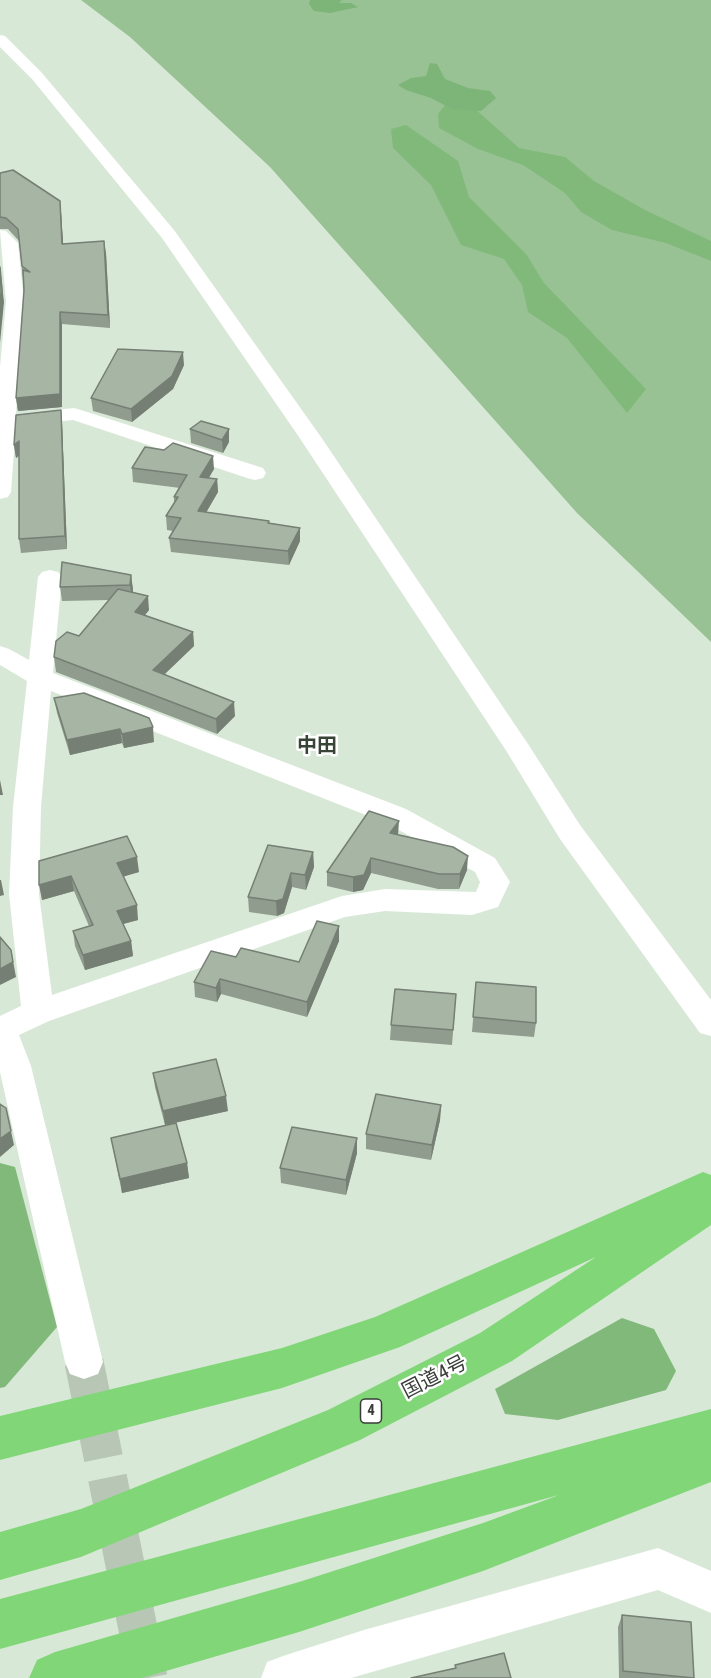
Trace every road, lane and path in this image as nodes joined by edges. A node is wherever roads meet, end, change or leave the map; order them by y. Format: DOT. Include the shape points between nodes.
graph roads {
  1 [pos="0,39"];
  2 [pos="0,235"];
  3 [pos="6,280"];
  4 [pos="4,364"];
  5 [pos="5,421"];
  6 [pos="255,473"];
  7 [pos="0,492"];
  8 [pos="50,577"];
  9 [pos="0,654"];
  10 [pos="39,677"];
  11 [pos="38,1012"];
  12 [pos="711,1024"];
  13 [pos="0,1030"];
  14 [pos="711,1186"];
  15 [pos="711,1203"];
  16 [pos="84,1362"];
  17 [pos="711,1431"];
  18 [pos="0,1438"];
  19 [pos="711,1460"];
  20 [pos="0,1556"];
  21 [pos="711,1592"];
  22 [pos="0,1624"];
  23 [pos="55,1678"];
  24 [pos="283,1678"];
  1 -- 12 [label="street" via="38,76 168,234 317,446 570,832"];
  2 -- 3 [label="street" via="9,243 12,255"];
  3 -- 4 [label="street" via="15,302"];
  4 -- 5 [label="street"];
  5 -- 6 [label="street" via="74,414"];
  5 -- 7 [label="street"];
  8 -- 10 [label="street"];
  9 -- 10 [label="street"];
  10 -- 11 [label="street" via="27,807 24,894"];
  10 -- 11 [label="street" via="396,816 485,865 495,882 488,900 472,904 385,900 342,907"];
  11 -- 13 [label="street"];
  13 -- 16 [label="street" via="15,1066"];
  14 -- 18 [label="highway" via="385,1333 282,1368"];
  15 -- 20 [label="highway, 国道4号 / 4" via="496,1347 344,1425 81,1533"];
  17 -- 22 [label="highway"];
  19 -- 23 [label="highway" via="483,1547 298,1607"];
  21 -- 24 [label="street" via="658,1569"];
}
